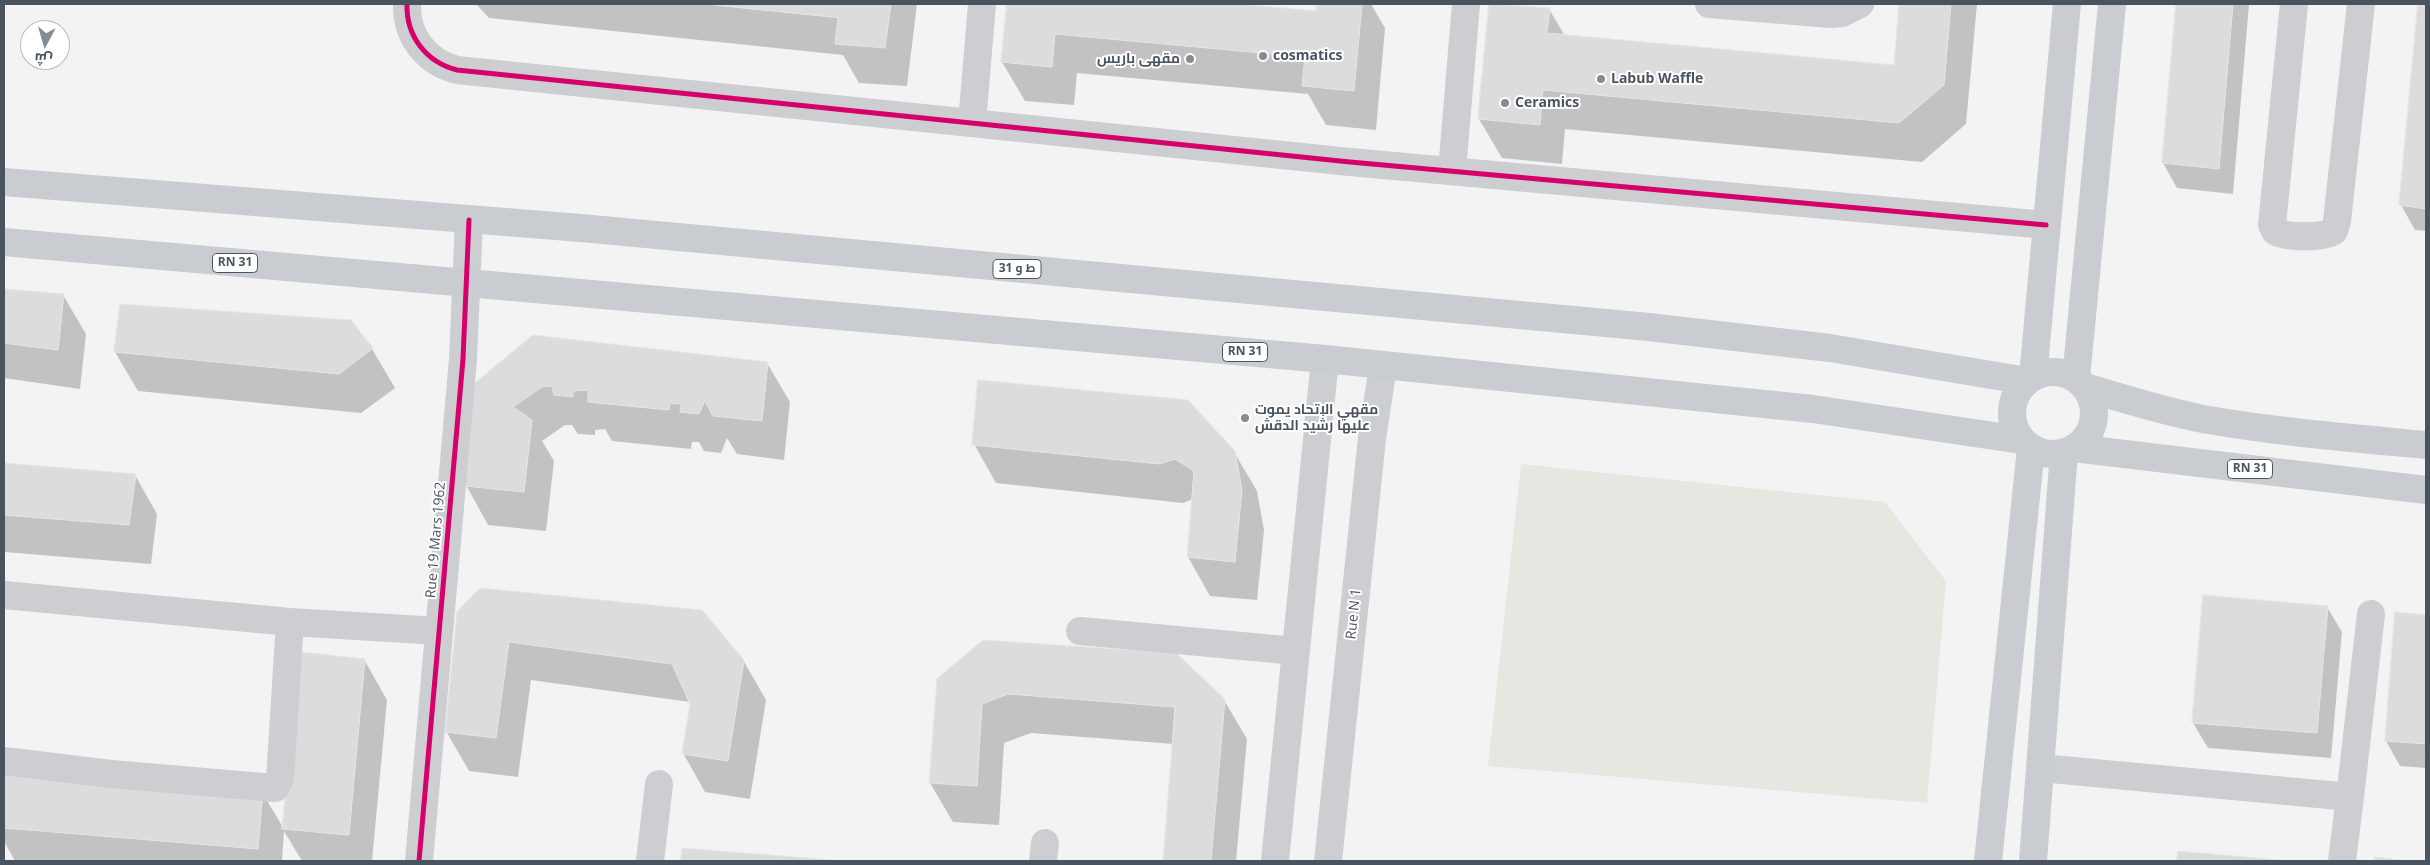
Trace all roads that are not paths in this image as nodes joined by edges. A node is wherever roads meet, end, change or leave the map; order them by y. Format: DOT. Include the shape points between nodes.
graph roads {
  1 [pos="407,4"];
  2 [pos="982,4"];
  3 [pos="1466,4"];
  4 [pos="1708,4"];
  5 [pos="1860,4"];
  6 [pos="2067,4"];
  7 [pos="2112,4"];
  8 [pos="2294,4"];
  9 [pos="2361,4"];
  10 [pos="972,123"];
  11 [pos="1452,171"];
  12 [pos="4,182"];
  13 [pos="469,220"];
  14 [pos="2046,225"];
  15 [pos="4,242"];
  16 [pos="467,284"];
  17 [pos="1324,359"];
  18 [pos="1383,366"];
  19 [pos="2030,379"];
  20 [pos="2080,382"];
  21 [pos="2026,444"];
  22 [pos="2426,445"];
  23 [pos="2069,450"];
  24 [pos="2426,490"];
  25 [pos="4,595"];
  26 [pos="2372,614"];
  27 [pos="290,622"];
  28 [pos="439,631"];
  29 [pos="1080,631"];
  30 [pos="1296,651"];
  31 [pos="4,761"];
  32 [pos="2041,768"];
  33 [pos="659,784"];
  34 [pos="2350,797"];
  35 [pos="419,861"];
  36 [pos="650,861"];
  37 [pos="1275,861"];
  38 [pos="1328,861"];
  39 [pos="1988,861"];
  40 [pos="2033,861"];
  41 [pos="2342,861"];
  1 -- 10 [label="street" via="408,24 413,37 434,61 457,70"];
  2 -- 10 [label="street"];
  3 -- 11 [label="street"];
  4 -- 5 [label="street" via="1831,14 1842,13"];
  6 -- 14 [label="main road"];
  7 -- 20 [label="main road"];
  8 -- 9 [label="street" via="2272,225 2281,234 2323,236 2334,231 2337,221"];
  10 -- 11 [label="street"];
  11 -- 14 [label="street"];
  12 -- 13 [label="main road, ط و 31"];
  13 -- 16 [label="street, Rue 19 Mars 1962"];
  13 -- 19 [label="main road, ط و 31" via="1649,327 1830,348"];
  14 -- 19 [label="main road"];
  15 -- 16 [label="main road, RN 31"];
  16 -- 17 [label="main road, RN 31"];
  16 -- 28 [label="street, Rue 19 Mars 1962"];
  17 -- 18 [label="main road, RN 31"];
  17 -- 30 [label="street"];
  18 -- 21 [label="main road, RN 31" via="1813,409"];
  18 -- 38 [label="street, Rue N 1" via="1371,448"];
  19 -- 20 [label="main road" via="2051,372 2064,373"];
  19 -- 21 [label="main road" via="2018,390 2012,402 2014,429"];
  20 -- 22 [label="main road" via="2139,404 2203,418 2308,434"];
  20 -- 23 [label="main road" via="2092,398 2093,423 2088,434"];
  21 -- 23 [label="main road" via="2043,453"];
  21 -- 39 [label="main road"];
  23 -- 24 [label="main road, RN 31"];
  23 -- 32 [label="main road"];
  25 -- 27 [label="street"];
  26 -- 34 [label="street"];
  27 -- 28 [label="street"];
  27 -- 31 [label="street" via="280,779 276,788"];
  28 -- 35 [label="street, Rue 19 Mars 1962"];
  29 -- 30 [label="street"];
  30 -- 37 [label="street"];
  32 -- 34 [label="street"];
  32 -- 40 [label="main road"];
  33 -- 36 [label="street"];
  34 -- 41 [label="street"];
}
